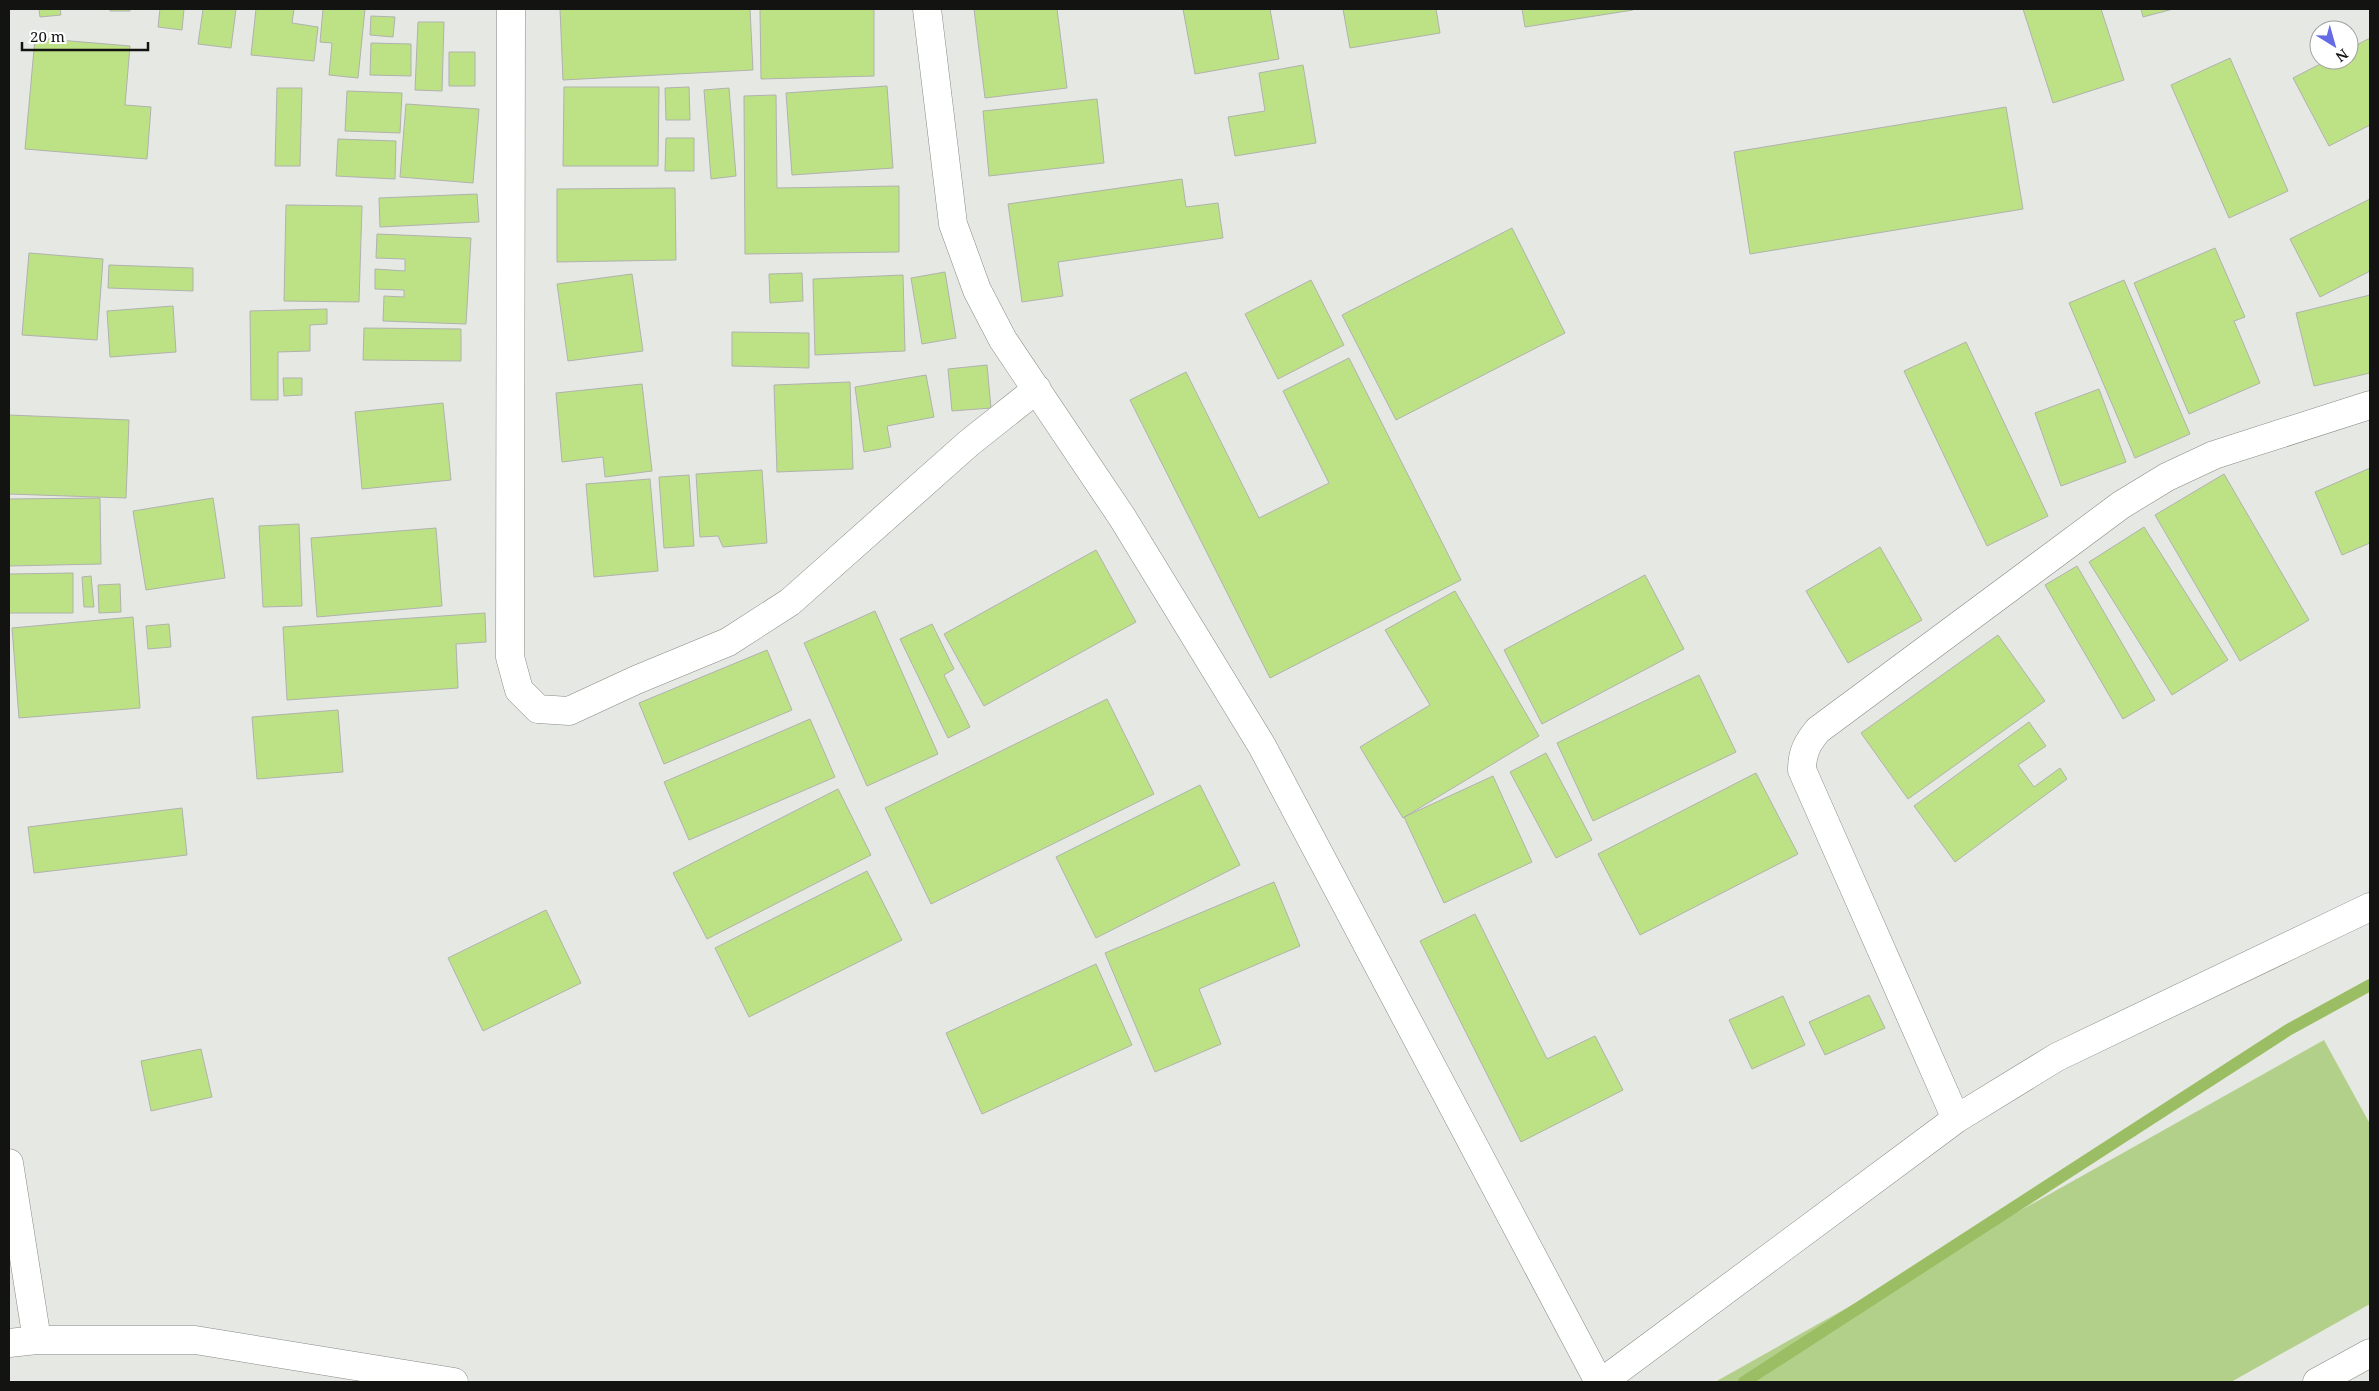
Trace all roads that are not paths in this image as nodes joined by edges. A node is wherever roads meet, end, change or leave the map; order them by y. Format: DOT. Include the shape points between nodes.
graph roads {
  1 [pos="511,9"];
  2 [pos="927,9"];
  3 [pos="1037,389"];
  4 [pos="2370,406"];
  5 [pos="2370,907"];
  6 [pos="1956,1119"];
  7 [pos="9,1164"];
  8 [pos="37,1340"];
  9 [pos="9,1343"];
  10 [pos="2370,1354"];
  11 [pos="454,1382"];
  12 [pos="1600,1382"];
  13 [pos="2317,1382"];
  1 -- 3 [label="street" via="510,657 519,690 538,709 569,711 728,642 790,602 969,443"];
  2 -- 3 [label="street" via="953,224 1003,340"];
  3 -- 12 [label="street" via="1122,517 1262,746"];
  4 -- 6 [label="street" via="2214,455 2121,504 1818,730 1808,742 1802,756 1802,770"];
  5 -- 6 [label="street" via="2057,1057"];
  6 -- 12 [label="street"];
  7 -- 8 [label="street"];
  8 -- 9 [label="street"];
  8 -- 11 [label="street" via="194,1340"];
  10 -- 13 [label="street"];
}
